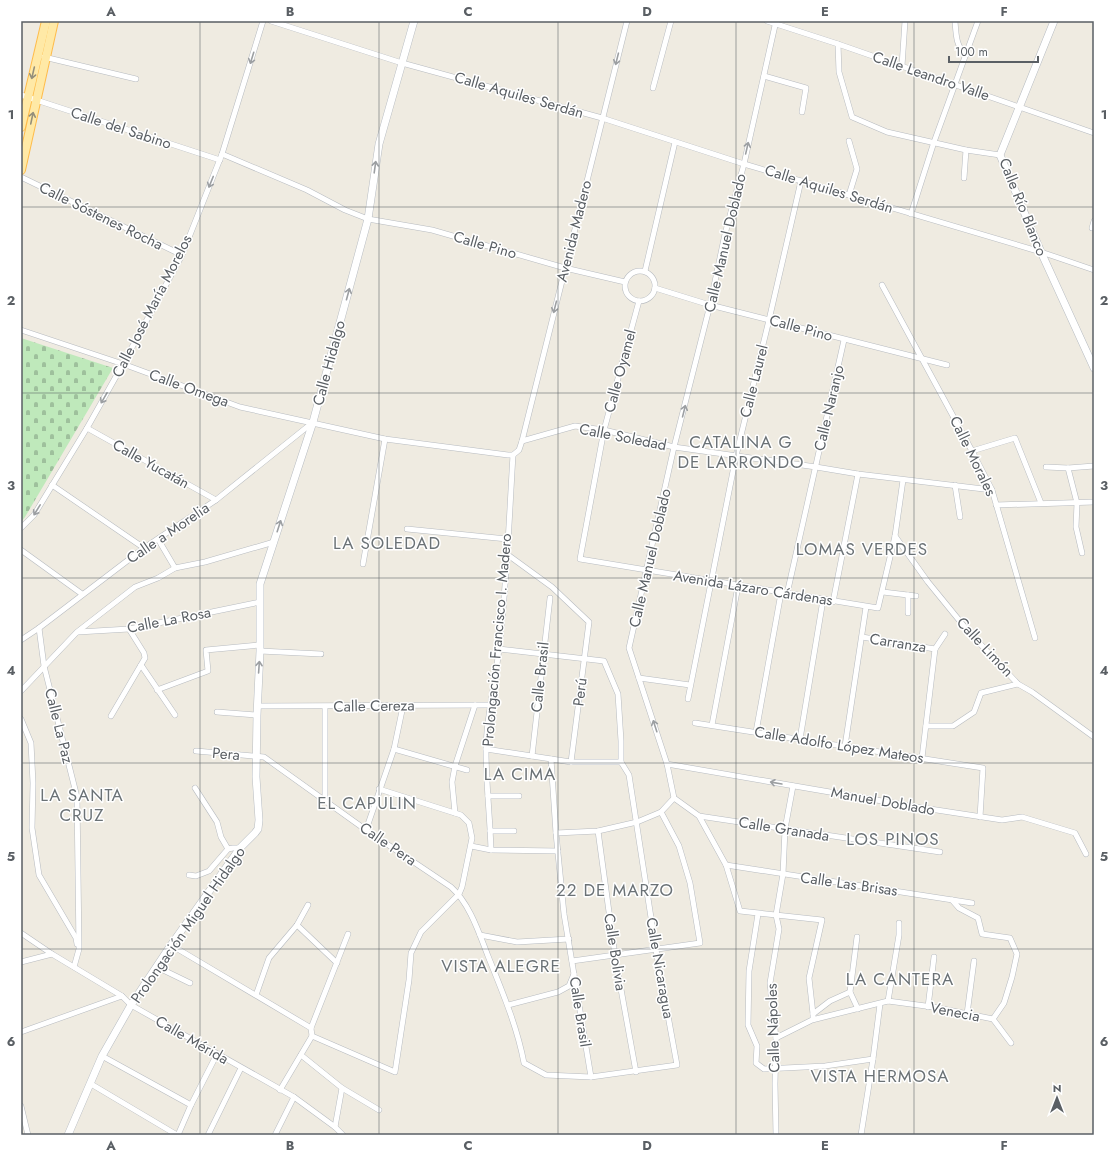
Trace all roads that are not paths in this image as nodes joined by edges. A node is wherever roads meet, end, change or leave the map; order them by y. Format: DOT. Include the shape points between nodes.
graph roads {
  1 [pos="46,21"];
  2 [pos="54,21"];
  3 [pos="263,21"];
  4 [pos="271,21"];
  5 [pos="414,21"];
  6 [pos="626,21"];
  7 [pos="671,21"];
  8 [pos="767,21"];
  9 [pos="906,21"];
  10 [pos="955,21"];
  11 [pos="978,21"];
  12 [pos="1054,21"];
  13 [pos="776,22"];
  14 [pos="838,44"];
  15 [pos="966,55"];
  16 [pos="41,56"];
  17 [pos="402,62"];
  18 [pos="902,66"];
  19 [pos="764,76"];
  20 [pos="136,79"];
  21 [pos="955,84"];
  22 [pos="653,88"];
  23 [pos="28,98"];
  24 [pos="1019,108"];
  25 [pos="802,112"];
  26 [pos="602,118"];
  27 [pos="21,127"];
  28 [pos="1094,133"];
  29 [pos="675,142"];
  30 [pos="849,142"];
  31 [pos="934,142"];
  32 [pos="966,150"];
  33 [pos="222,154"];
  34 [pos="1000,155"];
  35 [pos="220,160"];
  36 [pos="744,164"];
  37 [pos="21,170"];
  38 [pos="21,177"];
  39 [pos="964,178"];
  40 [pos="801,181"];
  41 [pos="849,195"];
  42 [pos="911,214"];
  43 [pos="368,219"];
  44 [pos="1094,221"];
  45 [pos="1092,228"];
  46 [pos="1041,252"];
  47 [pos="182,255"];
  48 [pos="565,268"];
  49 [pos="1094,270"];
  50 [pos="645,271"];
  51 [pos="625,282"];
  52 [pos="882,285"];
  53 [pos="655,288"];
  54 [pos="639,301"];
  55 [pos="710,305"];
  56 [pos="769,320"];
  57 [pos="21,330"];
  58 [pos="844,340"];
  59 [pos="922,359"];
  60 [pos="123,364"];
  61 [pos="947,365"];
  62 [pos="1094,368"];
  63 [pos="313,422"];
  64 [pos="87,428"];
  65 [pos="604,430"];
  66 [pos="385,439"];
  67 [pos="522,441"];
  68 [pos="674,447"];
  69 [pos="972,451"];
  70 [pos="513,454"];
  71 [pos="736,456"];
  72 [pos="1094,466"];
  73 [pos="816,467"];
  74 [pos="1046,467"];
  75 [pos="1068,468"];
  76 [pos="858,474"];
  77 [pos="903,480"];
  78 [pos="52,485"];
  79 [pos="955,485"];
  80 [pos="992,490"];
  81 [pos="216,500"];
  82 [pos="1094,502"];
  83 [pos="1041,503"];
  84 [pos="1077,503"];
  85 [pos="996,505"];
  86 [pos="960,517"];
  87 [pos="21,528"];
  88 [pos="406,529"];
  89 [pos="895,536"];
  90 [pos="158,539"];
  91 [pos="507,539"];
  92 [pos="274,542"];
  93 [pos="144,548"];
  94 [pos="21,550"];
  95 [pos="1082,553"];
  96 [pos="508,555"];
  97 [pos="580,559"];
  98 [pos="363,564"];
  99 [pos="175,568"];
  100 [pos="647,570"];
  101 [pos="711,581"];
  102 [pos="738,586"];
  103 [pos="883,592"];
  104 [pos="781,593"];
  105 [pos="82,594"];
  106 [pos="787,594"];
  107 [pos="908,595"];
  108 [pos="916,596"];
  109 [pos="550,598"];
  110 [pos="823,600"];
  111 [pos="260,602"];
  112 [pos="833,602"];
  113 [pos="866,607"];
  114 [pos="908,613"];
  115 [pos="39,628"];
  116 [pos="129,629"];
  117 [pos="77,632"];
  118 [pos="945,634"];
  119 [pos="862,637"];
  120 [pos="1035,638"];
  121 [pos="21,640"];
  122 [pos="260,648"];
  123 [pos="499,649"];
  124 [pos="935,649"];
  125 [pos="321,654"];
  126 [pos="543,654"];
  127 [pos="584,660"];
  128 [pos="141,664"];
  129 [pos="44,666"];
  130 [pos="639,678"];
  131 [pos="1018,684"];
  132 [pos="690,685"];
  133 [pos="157,690"];
  134 [pos="21,691"];
  135 [pos="688,699"];
  136 [pos="475,705"];
  137 [pos="490,705"];
  138 [pos="257,706"];
  139 [pos="404,706"];
  140 [pos="326,707"];
  141 [pos="217,712"];
  142 [pos="175,715"];
  143 [pos="256,715"];
  144 [pos="111,716"];
  145 [pos="21,720"];
  146 [pos="695,722"];
  147 [pos="712,725"];
  148 [pos="926,726"];
  149 [pos="756,732"];
  150 [pos="1094,737"];
  151 [pos="800,739"];
  152 [pos="845,746"];
  153 [pos="394,749"];
  154 [pos="486,749"];
  155 [pos="196,751"];
  156 [pos="256,756"];
  157 [pos="532,756"];
  158 [pos="922,758"];
  159 [pos="551,759"];
  160 [pos="571,762"];
  161 [pos="621,762"];
  162 [pos="667,764"];
  163 [pos="455,766"];
  164 [pos="467,770"];
  165 [pos="793,786"];
  166 [pos="195,788"];
  167 [pos="379,790"];
  168 [pos="488,796"];
  169 [pos="519,796"];
  170 [pos="673,799"];
  171 [pos="325,800"];
  172 [pos="662,810"];
  173 [pos="455,813"];
  174 [pos="699,816"];
  175 [pos="980,817"];
  176 [pos="637,822"];
  177 [pos="366,830"];
  178 [pos="785,830"];
  179 [pos="490,831"];
  180 [pos="514,831"];
  181 [pos="598,831"];
  182 [pos="556,833"];
  183 [pos="471,846"];
  184 [pos="240,848"];
  185 [pos="228,849"];
  186 [pos="491,850"];
  187 [pos="558,851"];
  188 [pos="940,852"];
  189 [pos="1086,854"];
  190 [pos="726,865"];
  191 [pos="783,874"];
  192 [pos="189,875"];
  193 [pos="460,894"];
  194 [pos="952,900"];
  195 [pos="972,902"];
  196 [pos="308,905"];
  197 [pos="758,914"];
  198 [pos="776,915"];
  199 [pos="899,923"];
  200 [pos="297,925"];
  201 [pos="21,933"];
  202 [pos="348,934"];
  203 [pos="480,935"];
  204 [pos="857,937"];
  205 [pos="569,939"];
  206 [pos="171,945"];
  207 [pos="79,949"];
  208 [pos="656,950"];
  209 [pos="52,954"];
  210 [pos="615,956"];
  211 [pos="934,957"];
  212 [pos="572,961"];
  213 [pos="974,961"];
  214 [pos="21,962"];
  215 [pos="337,963"];
  216 [pos="74,967"];
  217 [pos="157,967"];
  218 [pos="574,974"];
  219 [pos="190,983"];
  220 [pos="850,992"];
  221 [pos="256,995"];
  222 [pos="122,996"];
  223 [pos="888,1001"];
  224 [pos="880,1004"];
  225 [pos="131,1005"];
  226 [pos="508,1005"];
  227 [pos="928,1007"];
  228 [pos="858,1009"];
  229 [pos="967,1014"];
  230 [pos="813,1017"];
  231 [pos="993,1019"];
  232 [pos="311,1028"];
  233 [pos="21,1032"];
  234 [pos="312,1036"];
  235 [pos="776,1038"];
  236 [pos="1011,1043"];
  237 [pos="217,1054"];
  238 [pos="300,1055"];
  239 [pos="102,1056"];
  240 [pos="873,1059"];
  241 [pos="241,1068"];
  242 [pos="776,1068"];
  243 [pos="636,1072"];
  244 [pos="591,1077"];
  245 [pos="91,1084"];
  246 [pos="342,1088"];
  247 [pos="280,1090"];
  248 [pos="294,1097"];
  249 [pos="191,1105"];
  250 [pos="21,1106"];
  251 [pos="379,1110"];
  252 [pos="335,1127"];
  253 [pos="28,1135"];
  254 [pos="68,1135"];
  255 [pos="178,1135"];
  256 [pos="208,1135"];
  257 [pos="275,1135"];
  258 [pos="343,1135"];
  259 [pos="776,1135"];
  260 [pos="861,1135"];
  1 -- 16 [label="main road"];
  2 -- 16 [label="main road"];
  3 -- 33 [label="street, Calle José María Morelos, one-way"];
  4 -- 17 [label="street, Calle Aquiles Serdán"];
  5 -- 17 [label="street, Calle Hidalgo"];
  6 -- 26 [label="street, Avenida Madero, one-way"];
  7 -- 22 [label="street"];
  8 -- 13 [label="street, Calle Leandro Valle"];
  9 -- 18 [label="street"];
  10 -- 15 [label="street" via="956,38"];
  11 -- 15 [label="street"];
  12 -- 24 [label="street, Calle Río Blanco"];
  13 -- 14 [label="street, Calle Leandro Valle"];
  13 -- 19 [label="street, Calle Manuel Doblado"];
  14 -- 18 [label="street, Calle Leandro Valle"];
  14 -- 31 [label="street" via="839,72 852,118 887,132"];
  15 -- 21 [label="street"];
  16 -- 20 [label="street"];
  16 -- 23 [label="main road"];
  17 -- 26 [label="street, Calle Aquiles Serdán"];
  43 -- 17 [label="street, Calle Hidalgo, one-way" via="378,144"];
  18 -- 21 [label="street, Calle Leandro Valle"];
  19 -- 25 [label="street" via="806,88"];
  36 -- 19 [label="street, Calle Manuel Doblado, one-way"];
  21 -- 24 [label="street, Calle Leandro Valle"];
  21 -- 31 [label="street"];
  23 -- 27 [label="main road"];
  23 -- 35 [label="street, Calle del Sabino"];
  37 -- 23 [label="main road, one-way"];
  24 -- 28 [label="street, Calle Leandro Valle"];
  24 -- 34 [label="street, Calle Río Blanco"];
  26 -- 29 [label="street, Calle Aquiles Serdán"];
  26 -- 48 [label="street, Avenida Madero"];
  29 -- 36 [label="street, Calle Aquiles Serdán"];
  29 -- 50 [label="street"];
  30 -- 41 [label="street" via="857,169"];
  31 -- 32 [label="street"];
  31 -- 42 [label="street"];
  32 -- 34 [label="street"];
  32 -- 39 [label="street"];
  33 -- 35 [label="street, Calle José María Morelos"];
  33 -- 43 [label="street"];
  34 -- 46 [label="street, Calle Río Blanco"];
  35 -- 47 [label="street, Calle José María Morelos, one-way"];
  36 -- 40 [label="street, Calle Aquiles Serdán"];
  36 -- 55 [label="street, Calle Manuel Doblado" via="725,234"];
  38 -- 47 [label="street, Calle Sóstenes Rocha"];
  40 -- 41 [label="street, Calle Aquiles Serdán"];
  40 -- 56 [label="street, Calle Laurel"];
  41 -- 42 [label="street, Calle Aquiles Serdán"];
  42 -- 46 [label="street, Calle Aquiles Serdán"];
  43 -- 48 [label="street, Calle Pino" via="432,230"];
  63 -- 43 [label="street, Calle Hidalgo, one-way"];
  44 -- 45 [label="street"];
  46 -- 49 [label="street, Calle Aquiles Serdán"];
  46 -- 62 [label="street, Calle Río Blanco"];
  47 -- 60 [label="street, Calle José María Morelos"];
  48 -- 51 [label="street, Calle Pino"];
  48 -- 67 [label="street, Avenida Madero, one-way"];
  50 -- 51 [label="street" via="632,272"];
  50 -- 53 [label="street" via="653,278"];
  51 -- 54 [label="street" via="628,295"];
  52 -- 59 [label="street, Calle Morales"];
  53 -- 54 [label="street" via="649,298"];
  53 -- 55 [label="street, Calle Pino"];
  54 -- 65 [label="street, Calle Oyamel"];
  55 -- 56 [label="street, Calle Pino"];
  68 -- 55 [label="street, Calle Manuel Doblado, one-way"];
  56 -- 58 [label="street, Calle Pino"];
  56 -- 71 [label="street, Calle Laurel"];
  57 -- 60 [label="street, Calle Omega"];
  58 -- 59 [label="street, Calle Pino"];
  58 -- 73 [label="street, Calle Naranjo"];
  59 -- 61 [label="street, Calle Pino"];
  59 -- 69 [label="street, Calle Morales"];
  60 -- 63 [label="street, Calle Omega" via="240,407"];
  60 -- 64 [label="street, Calle José María Morelos, one-way"];
  63 -- 66 [label="street"];
  63 -- 81 [label="street, Calle a Morelia"];
  92 -- 63 [label="street, Calle Hidalgo, one-way"];
  64 -- 78 [label="street, Calle José María Morelos"];
  64 -- 81 [label="street, Calle Yucatán"];
  65 -- 67 [label="street, Calle Soledad" via="575,426"];
  65 -- 68 [label="street, Calle Soledad"];
  65 -- 97 [label="street, Calle Oyamel"];
  66 -- 70 [label="street"];
  66 -- 98 [label="street"];
  67 -- 70 [label="street" via="519,450"];
  68 -- 71 [label="street, Calle Soledad"];
  68 -- 100 [label="street, Calle Manuel Doblado"];
  69 -- 80 [label="street, Calle Morales"];
  69 -- 83 [label="street" via="1016,438"];
  70 -- 91 [label="street, Prolongación Francisco I. Madero"];
  71 -- 73 [label="street, Calle Soledad"];
  71 -- 101 [label="street, Calle Laurel"];
  72 -- 75 [label="street"];
  73 -- 76 [label="street, Calle Soledad"];
  73 -- 106 [label="street, Calle Naranjo"];
  74 -- 75 [label="street"];
  75 -- 84 [label="street"];
  76 -- 77 [label="street, Calle Soledad"];
  76 -- 112 [label="street"];
  77 -- 79 [label="street, Calle Soledad"];
  77 -- 89 [label="street"];
  78 -- 87 [label="street, Calle José María Morelos, one-way" via="34,515"];
  78 -- 93 [label="street"];
  79 -- 80 [label="street, Calle Soledad"];
  79 -- 86 [label="street"];
  80 -- 85 [label="street, Calle Morales"];
  81 -- 90 [label="street, Calle a Morelia"];
  82 -- 84 [label="street"];
  83 -- 84 [label="street"];
  83 -- 85 [label="street"];
  84 -- 95 [label="street" via="1076,527"];
  85 -- 120 [label="street, Calle Morales"];
  88 -- 91 [label="street"];
  89 -- 103 [label="street"];
  89 -- 131 [label="street, Calle Limón" via="968,631"];
  90 -- 93 [label="street, Calle a Morelia"];
  90 -- 99 [label="street"];
  91 -- 96 [label="street, Prolongación Francisco I. Madero"];
  92 -- 99 [label="street"];
  92 -- 111 [label="street, Calle Hidalgo" via="260,584"];
  93 -- 105 [label="street, Calle a Morelia"];
  94 -- 105 [label="street"];
  96 -- 123 [label="street, Prolongación Francisco I. Madero"];
  96 -- 127 [label="street, Perú" via="552,587 589,622"];
  97 -- 100 [label="street, Avenida Lázaro Cárdenas"];
  99 -- 117 [label="street" via="134,587"];
  100 -- 101 [label="street, Avenida Lázaro Cárdenas"];
  100 -- 130 [label="street, Calle Manuel Doblado" via="629,648"];
  101 -- 102 [label="street, Avenida Lázaro Cárdenas"];
  101 -- 132 [label="street, Calle Laurel"];
  102 -- 104 [label="street, Avenida Lázaro Cárdenas"];
  102 -- 147 [label="street"];
  103 -- 107 [label="street"];
  103 -- 113 [label="street, Avenida Lázaro Cárdenas" via="878,608"];
  104 -- 106 [label="street, Avenida Lázaro Cárdenas"];
  104 -- 149 [label="street"];
  105 -- 115 [label="street, Calle a Morelia"];
  106 -- 110 [label="street, Avenida Lázaro Cárdenas"];
  107 -- 108 [label="street"];
  107 -- 114 [label="street"];
  109 -- 126 [label="street, Calle Brasil"];
  110 -- 112 [label="street, Avenida Lázaro Cárdenas"];
  110 -- 151 [label="street"];
  111 -- 116 [label="street, Calle La Rosa"];
  111 -- 122 [label="street, Calle Hidalgo"];
  112 -- 113 [label="street, Avenida Lázaro Cárdenas"];
  113 -- 119 [label="street"];
  115 -- 121 [label="street, Calle a Morelia"];
  115 -- 129 [label="street, Calle La Paz"];
  116 -- 117 [label="street, Calle La Rosa"];
  116 -- 128 [label="street" via="144,653 145,658"];
  117 -- 129 [label="street"];
  118 -- 124 [label="street"];
  119 -- 124 [label="street, Carranza"];
  119 -- 152 [label="street"];
  122 -- 125 [label="street"];
  122 -- 133 [label="street" via="206,650 208,671"];
  138 -- 122 [label="street, Calle Hidalgo, one-way"];
  123 -- 126 [label="street"];
  123 -- 137 [label="street, Prolongación Francisco I. Madero"];
  124 -- 148 [label="street"];
  126 -- 127 [label="street"];
  126 -- 157 [label="street, Calle Brasil"];
  127 -- 160 [label="street, Perú"];
  127 -- 161 [label="street" via="604,662 618,694"];
  128 -- 133 [label="street"];
  128 -- 144 [label="street"];
  129 -- 134 [label="street"];
  129 -- 207 [label="street, Calle La Paz" via="77,797"];
  130 -- 132 [label="street"];
  162 -- 130 [label="street, Calle Manuel Doblado, one-way"];
  131 -- 148 [label="street" via="981,693 974,712 953,726"];
  131 -- 150 [label="street, Calle Limón"];
  132 -- 135 [label="street, Calle Laurel"];
  133 -- 142 [label="street"];
  136 -- 137 [label="street, Calle Cereza"];
  136 -- 139 [label="street, Calle Cereza"];
  136 -- 163 [label="street"];
  137 -- 154 [label="street, Prolongación Francisco I. Madero"];
  138 -- 140 [label="street, Calle Cereza"];
  138 -- 143 [label="street, Prolongación Miguel Hidalgo"];
  139 -- 140 [label="street, Calle Cereza"];
  139 -- 153 [label="street"];
  140 -- 171 [label="street"];
  141 -- 143 [label="street"];
  143 -- 156 [label="street, Prolongación Miguel Hidalgo"];
  145 -- 207 [label="street" via="31,743 32,828 39,875 76,938"];
  146 -- 147 [label="street, Calle Adolfo López Mateos"];
  147 -- 149 [label="street, Calle Adolfo López Mateos"];
  148 -- 158 [label="street"];
  149 -- 151 [label="street, Calle Adolfo López Mateos"];
  151 -- 152 [label="street, Calle Adolfo López Mateos"];
  152 -- 158 [label="street, Calle Adolfo López Mateos"];
  153 -- 163 [label="street"];
  153 -- 167 [label="street"];
  154 -- 157 [label="street"];
  154 -- 168 [label="street, Prolongación Francisco I. Madero"];
  155 -- 156 [label="street, Pera"];
  156 -- 171 [label="street, Calle Pera" via="264,757"];
  156 -- 184 [label="street, Prolongación Miguel Hidalgo" via="258,829"];
  157 -- 159 [label="street"];
  158 -- 175 [label="street, Calle Adolfo López Mateos" via="983,768"];
  159 -- 160 [label="street"];
  159 -- 182 [label="street, Calle Brasil"];
  160 -- 161 [label="street"];
  161 -- 176 [label="street, Calle Nicaragua" via="629,775"];
  165 -- 162 [label="street, Manuel Doblado, one-way"];
  162 -- 170 [label="street, Calle Manuel Doblado"];
  163 -- 164 [label="street"];
  163 -- 173 [label="street" via="452,782"];
  165 -- 175 [label="street, Manuel Doblado"];
  165 -- 178 [label="street"];
  166 -- 185 [label="street" via="217,822"];
  167 -- 173 [label="street"];
  167 -- 177 [label="street"];
  168 -- 169 [label="street"];
  168 -- 179 [label="street, Prolongación Francisco I. Madero"];
  170 -- 172 [label="street"];
  170 -- 174 [label="street"];
  171 -- 177 [label="street, Calle Pera"];
  172 -- 176 [label="street"];
  172 -- 208 [label="street" via="679,846 690,883 700,943"];
  173 -- 183 [label="street" via="469,823"];
  174 -- 178 [label="street, Calle Granada"];
  174 -- 190 [label="street"];
  175 -- 189 [label="street, Manuel Doblado" via="1002,820 1022,817 1075,833"];
  176 -- 181 [label="street"];
  176 -- 208 [label="street, Calle Nicaragua"];
  177 -- 193 [label="street, Calle Pera"];
  178 -- 188 [label="street, Calle Granada"];
  178 -- 191 [label="street, Calle Nápoles"];
  179 -- 180 [label="street"];
  179 -- 186 [label="street, Prolongación Francisco I. Madero"];
  181 -- 182 [label="street"];
  181 -- 210 [label="street, Calle Bolivia"];
  182 -- 187 [label="street, Calle Brasil"];
  183 -- 186 [label="street"];
  183 -- 193 [label="street"];
  184 -- 185 [label="street"];
  184 -- 206 [label="street, Prolongación Miguel Hidalgo"];
  185 -- 192 [label="street" via="209,871 196,876"];
  186 -- 187 [label="street"];
  187 -- 205 [label="street, Calle Brasil"];
  190 -- 191 [label="street, Calle Las Brisas"];
  190 -- 197 [label="street" via="740,911"];
  191 -- 194 [label="street, Calle Las Brisas"];
  191 -- 198 [label="street, Calle Nápoles"];
  193 -- 203 [label="street"];
  193 -- 234 [label="street" via="421,932 411,953 395,1072"];
  194 -- 195 [label="street, Calle Las Brisas"];
  194 -- 231 [label="street" via="959,908 978,918 982,934 1010,938 1017,954 1004,1003"];
  196 -- 200 [label="street"];
  197 -- 198 [label="street"];
  197 -- 242 [label="street" via="749,971 748,1025 756,1046 756,1063 764,1069"];
  198 -- 230 [label="street" via="822,920 809,978"];
  198 -- 235 [label="street, Calle Nápoles" via="779,929 770,983"];
  199 -- 223 [label="street"];
  200 -- 215 [label="street"];
  200 -- 221 [label="street" via="269,958"];
  201 -- 209 [label="street, Calle Mérida"];
  202 -- 215 [label="street"];
  203 -- 205 [label="street" via="517,942"];
  203 -- 226 [label="street"];
  204 -- 220 [label="street"];
  205 -- 212 [label="street, Calle Brasil"];
  206 -- 217 [label="street, Prolongación Miguel Hidalgo"];
  206 -- 221 [label="street"];
  207 -- 216 [label="street, Calle La Paz"];
  208 -- 210 [label="street"];
  208 -- 243 [label="street, Calle Nicaragua" via="676,1065"];
  209 -- 214 [label="street"];
  209 -- 216 [label="street, Calle Mérida"];
  210 -- 212 [label="street"];
  210 -- 243 [label="street, Calle Bolivia"];
  211 -- 227 [label="street"];
  212 -- 218 [label="street, Calle Brasil"];
  213 -- 229 [label="street"];
  215 -- 232 [label="street"];
  216 -- 222 [label="street, Calle Mérida"];
  217 -- 219 [label="street"];
  217 -- 225 [label="street, Prolongación Miguel Hidalgo"];
  218 -- 226 [label="street" via="569,986 558,992"];
  218 -- 244 [label="street, Calle Brasil"];
  220 -- 228 [label="street"];
  220 -- 230 [label="street" via="830,1001"];
  221 -- 232 [label="street"];
  222 -- 225 [label="street, Calle Mérida"];
  222 -- 233 [label="street"];
  223 -- 224 [label="street"];
  223 -- 227 [label="street, Venecia"];
  224 -- 228 [label="street"];
  224 -- 240 [label="street"];
  225 -- 237 [label="street, Calle Mérida"];
  225 -- 239 [label="street, Prolongación Miguel Hidalgo"];
  226 -- 244 [label="street" via="524,1063 546,1075"];
  227 -- 229 [label="street, Venecia"];
  228 -- 230 [label="street"];
  229 -- 231 [label="street, Venecia"];
  230 -- 235 [label="street"];
  231 -- 236 [label="street, Venecia"];
  232 -- 234 [label="street"];
  234 -- 238 [label="street"];
  235 -- 242 [label="street, Calle Nápoles"];
  237 -- 241 [label="street, Calle Mérida"];
  237 -- 249 [label="street"];
  238 -- 246 [label="street"];
  238 -- 247 [label="street"];
  239 -- 245 [label="street, Prolongación Miguel Hidalgo"];
  239 -- 249 [label="street"];
  240 -- 242 [label="street" via="825,1066"];
  240 -- 260 [label="street"];
  241 -- 247 [label="street, Calle Mérida"];
  241 -- 256 [label="street"];
  242 -- 259 [label="street, Calle Nápoles"];
  243 -- 244 [label="street"];
  245 -- 254 [label="street, Prolongación Miguel Hidalgo"];
  245 -- 255 [label="street"];
  246 -- 251 [label="street"];
  246 -- 252 [label="street"];
  247 -- 248 [label="street, Calle Mérida"];
  248 -- 252 [label="street, Calle Mérida"];
  248 -- 257 [label="street"];
  249 -- 255 [label="street"];
  250 -- 253 [label="street"];
  252 -- 258 [label="street, Calle Mérida"];
}
